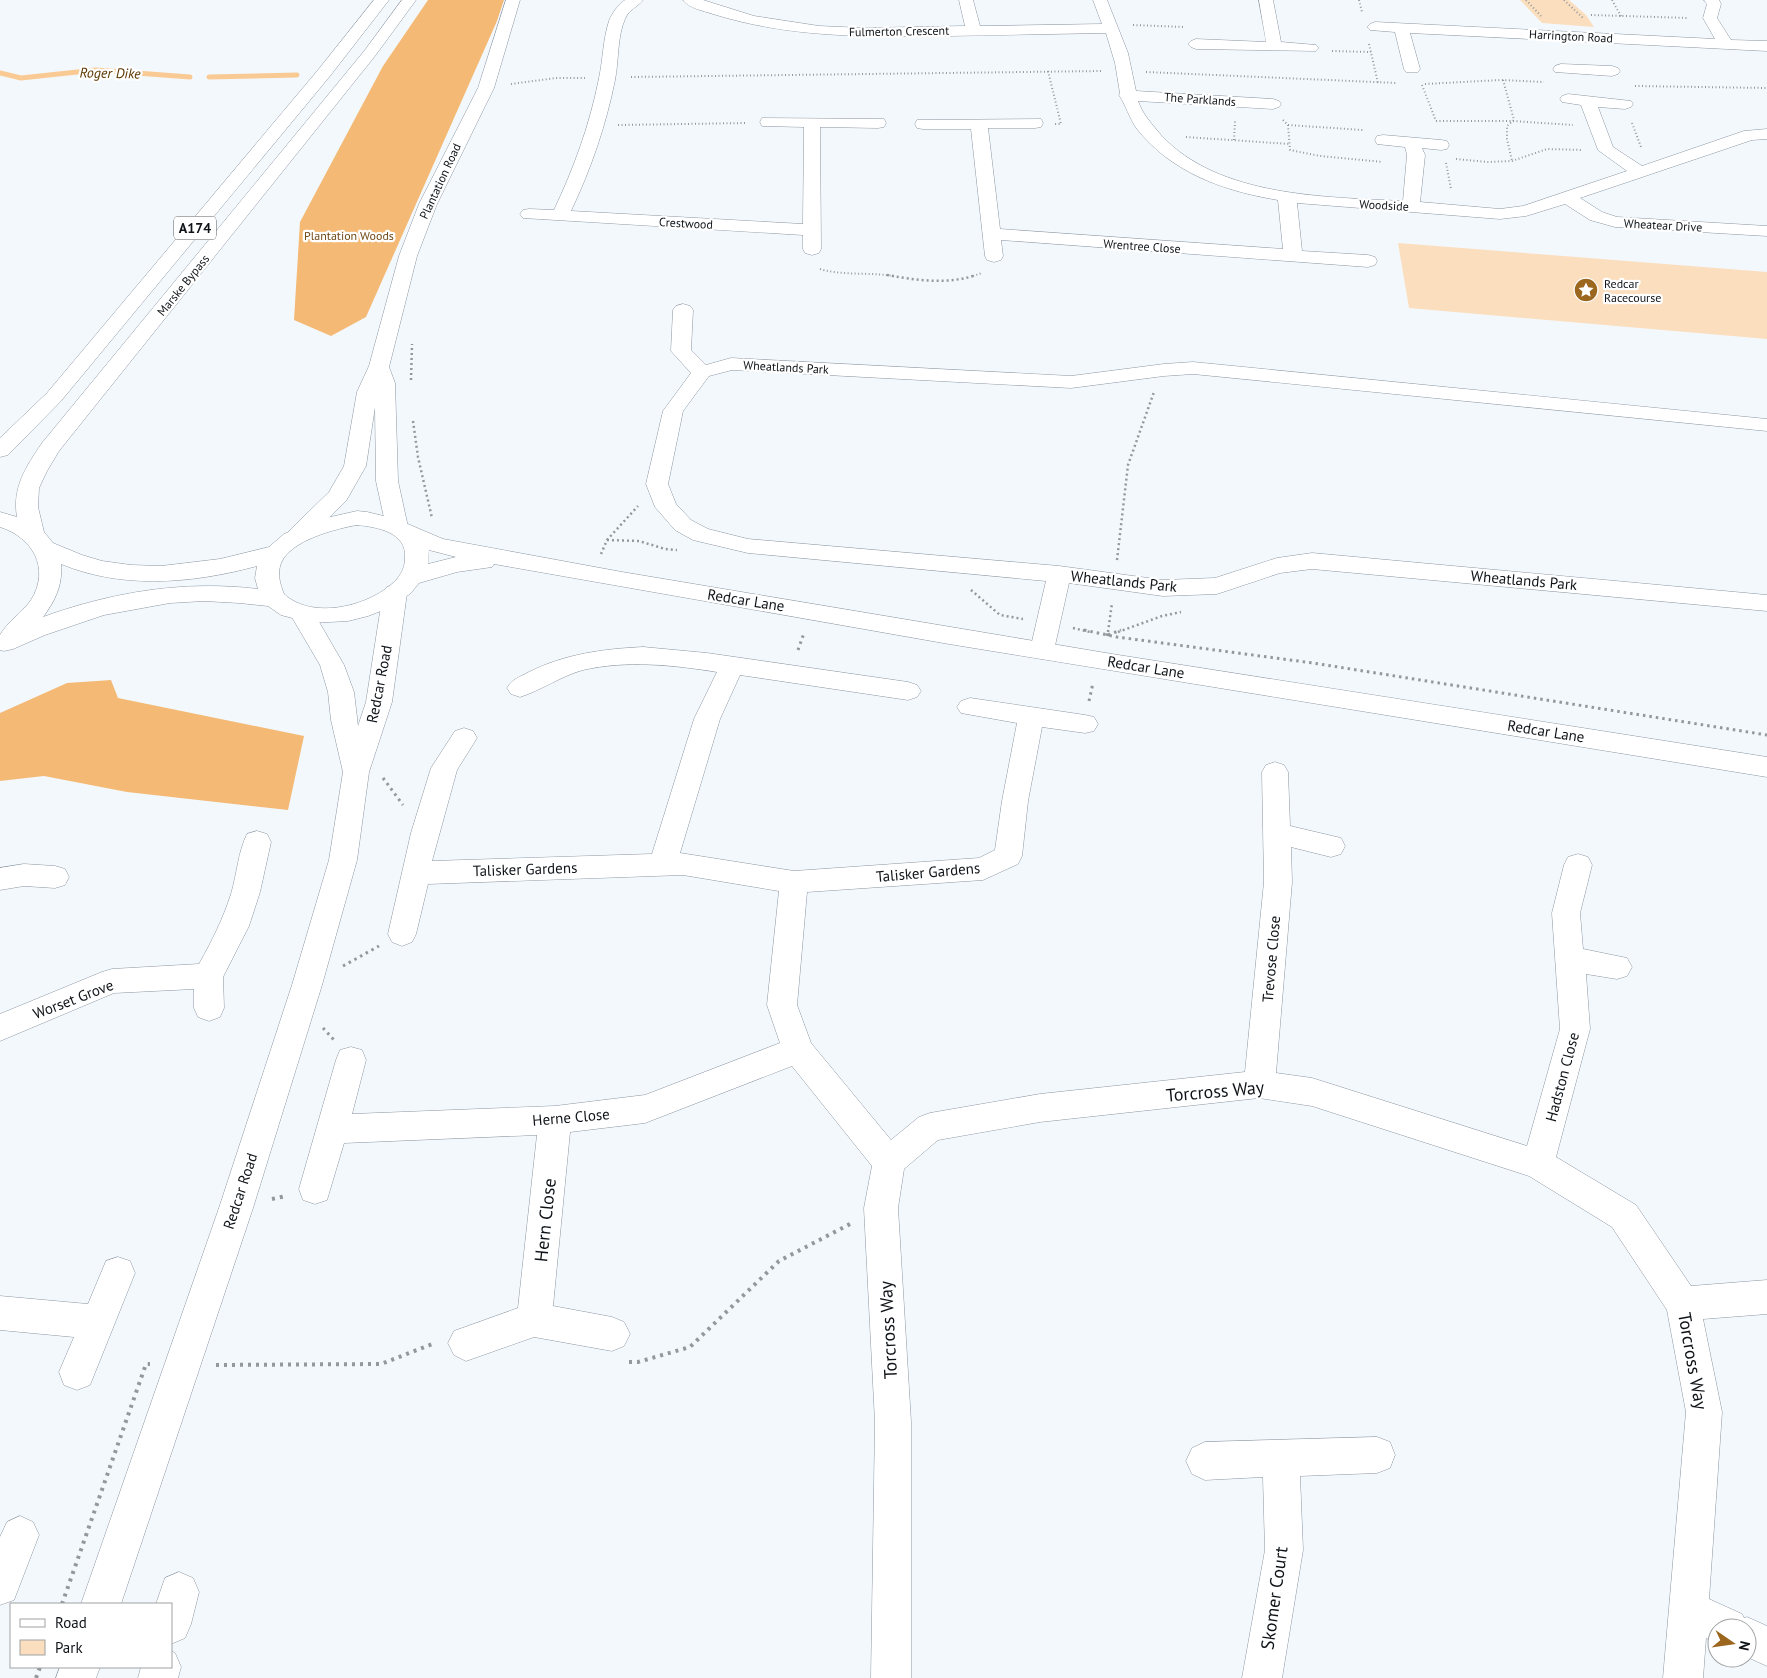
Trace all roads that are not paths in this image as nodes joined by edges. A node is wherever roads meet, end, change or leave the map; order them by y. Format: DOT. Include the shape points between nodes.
graph roads {
  1 [pos="382,0"];
  2 [pos="409,0"];
  3 [pos="513,0"];
  4 [pos="636,0"];
  5 [pos="690,0"];
  6 [pos="966,0"];
  7 [pos="1100,0"];
  8 [pos="1266,0"];
  9 [pos="1712,0"];
  10 [pos="1120,26"];
  11 [pos="1375,26"];
  12 [pos="1401,28"];
  13 [pos="973,30"];
  14 [pos="1568,36"];
  15 [pos="1196,44"];
  16 [pos="1726,44"];
  17 [pos="1274,46"];
  18 [pos="1767,46"];
  19 [pos="1311,48"];
  20 [pos="1412,69"];
  21 [pos="1561,69"];
  22 [pos="1582,70"];
  23 [pos="1612,71"];
  24 [pos="1127,94"];
  25 [pos="1568,99"];
  26 [pos="1588,101"];
  27 [pos="1272,104"];
  28 [pos="1625,104"];
  29 [pos="768,122"];
  30 [pos="812,123"];
  31 [pos="878,123"];
  32 [pos="1035,123"];
  33 [pos="923,124"];
  34 [pos="979,124"];
  35 [pos="1767,134"];
  36 [pos="1383,140"];
  37 [pos="1414,149"];
  38 [pos="1443,151"];
  39 [pos="1640,172"];
  40 [pos="1287,197"];
  41 [pos="1566,197"];
  42 [pos="1411,207"];
  43 [pos="529,214"];
  44 [pos="560,216"];
  45 [pos="812,230"];
  46 [pos="1767,231"];
  47 [pos="992,234"];
  48 [pos="812,249"];
  49 [pos="994,256"];
  50 [pos="1293,257"];
  51 [pos="1368,262"];
  52 [pos="683,310"];
  53 [pos="379,366"];
  54 [pos="702,372"];
  55 [pos="1767,425"];
  56 [pos="0,450"];
  57 [pos="0,519"];
  58 [pos="401,529"];
  59 [pos="298,535"];
  60 [pos="40,542"];
  61 [pos="277,552"];
  62 [pos="526,562"];
  63 [pos="1059,574"];
  64 [pos="403,585"];
  65 [pos="274,599"];
  66 [pos="1767,602"];
  67 [pos="302,614"];
  68 [pos="2,644"];
  69 [pos="1042,650"];
  70 [pos="732,666"];
  71 [pos="520,688"];
  72 [pos="908,691"];
  73 [pos="970,707"];
  74 [pos="1031,716"];
  75 [pos="1085,724"];
  76 [pos="464,738"];
  77 [pos="360,761"];
  78 [pos="1767,767"];
  79 [pos="1275,772"];
  80 [pos="1277,832"];
  81 [pos="257,842"];
  82 [pos="1331,846"];
  83 [pos="663,864"];
  84 [pos="1578,865"];
  85 [pos="416,873"];
  86 [pos="55,877"];
  87 [pos="0,879"];
  88 [pos="794,882"];
  89 [pos="402,934"];
  90 [pos="1570,959"];
  91 [pos="214,964"];
  92 [pos="1617,968"];
  93 [pos="209,1008"];
  94 [pos="0,1028"];
  95 [pos="798,1050"];
  96 [pos="351,1060"];
  97 [pos="1259,1084"];
  98 [pos="555,1120"];
  99 [pos="332,1129"];
  100 [pos="889,1162"];
  101 [pos="1538,1164"];
  102 [pos="316,1189"];
  103 [pos="118,1273"];
  104 [pos="1767,1298"];
  105 [pos="1683,1304"];
  106 [pos="0,1313"];
  107 [pos="534,1320"];
  108 [pos="98,1322"];
  109 [pos="612,1334"];
  110 [pos="466,1343"];
  111 [pos="77,1372"];
  112 [pos="1376,1455"];
  113 [pos="1281,1458"];
  114 [pos="1205,1461"];
  115 [pos="20,1535"];
  116 [pos="0,1586"];
  117 [pos="100,1603"];
  118 [pos="1688,1610"];
  119 [pos="1707,1619"];
  120 [pos="892,1678"];
  121 [pos="1262,1678"];
  122 [pos="1683,1678"];
  1 -- 56 [label="street, Marske Bypass / A174" via="60,389"];
  2 -- 60 [label="street, Marske Bypass / A174" via="50,448 26,492 25,509"];
  3 -- 53 [label="street, Plantation Road" via="486,88 428,204 408,256"];
  4 -- 44 [label="street" via="622,10 616,21 608,78 595,125 577,182"];
  5 -- 13 [label="street, Fulmerton Crescent" via="757,22 823,31"];
  6 -- 13 [label="street"];
  7 -- 10 [label="street, Woodside"];
  8 -- 17 [label="street"];
  9 -- 16 [label="street" via="1710,18"];
  10 -- 13 [label="street, Fulmerton Crescent"];
  10 -- 24 [label="street, Woodside"];
  11 -- 12 [label="street, Harrington Road"];
  12 -- 14 [label="street, Harrington Road"];
  12 -- 20 [label="street"];
  14 -- 16 [label="street, Harrington Road"];
  14 -- 22 [label="street"];
  15 -- 17 [label="street"];
  16 -- 18 [label="street, Harrington Road"];
  17 -- 19 [label="street"];
  21 -- 22 [label="street"];
  22 -- 23 [label="street"];
  24 -- 27 [label="street, The Parklands"];
  24 -- 40 [label="street, Woodside" via="1143,125 1164,149 1214,178"];
  25 -- 26 [label="street"];
  26 -- 28 [label="street"];
  26 -- 39 [label="street" via="1606,150"];
  29 -- 30 [label="street"];
  30 -- 31 [label="street"];
  30 -- 45 [label="street"];
  32 -- 34 [label="street"];
  33 -- 34 [label="street"];
  34 -- 47 [label="street"];
  35 -- 39 [label="street, Woodside" via="1750,135"];
  36 -- 37 [label="street"];
  37 -- 38 [label="street"];
  37 -- 42 [label="street"];
  39 -- 41 [label="street, Woodside"];
  40 -- 42 [label="street, Woodside"];
  40 -- 50 [label="street"];
  41 -- 42 [label="street, Woodside" via="1526,211 1500,214"];
  41 -- 46 [label="street, Wheatear Drive" via="1596,216 1615,222"];
  43 -- 44 [label="street, Crestwood"];
  44 -- 45 [label="street, Crestwood"];
  45 -- 48 [label="street"];
  47 -- 49 [label="street"];
  47 -- 50 [label="street, Wrentree Close"];
  50 -- 51 [label="street, Wrentree Close"];
  52 -- 54 [label="street" via="681,351"];
  53 -- 58 [label="street, Plantation Road" via="385,383 387,481"];
  53 -- 59 [label="street, Plantation Road" via="367,392 354,466 347,482 329,507"];
  54 -- 55 [label="street, Wheatlands Park" via="731,364 1080,382 1165,368 1193,368"];
  54 -- 63 [label="street, Wheatlands Park" via="673,411 657,484 666,507 683,525 701,536 748,546"];
  57 -- 60 [label="street" via="22,527"];
  58 -- 59 [label="street" via="372,519 342,520"];
  58 -- 62 [label="street, Redcar Lane" via="437,545"];
  58 -- 64 [label="street" via="412,539 418,557"];
  59 -- 61 [label="street"];
  60 -- 61 [label="street" via="62,557 94,567 147,574 217,568"];
  60 -- 68 [label="street, A174" via="51,570 45,594 30,618"];
  61 -- 65 [label="street" via="268,568 266,584"];
  62 -- 64 [label="street, Redcar Lane" via="457,564"];
  62 -- 69 [label="street, Redcar Lane"];
  63 -- 66 [label="street, Wheatlands Park" via="1164,588 1217,586 1277,566 1312,561"];
  63 -- 69 [label="street"];
  64 -- 67 [label="street" via="375,605 351,613"];
  64 -- 77 [label="street, Redcar Road" via="379,702"];
  65 -- 67 [label="street"];
  65 -- 68 [label="street" via="225,592 144,597 59,619"];
  67 -- 77 [label="street, Redcar Road" via="332,665 341,692 344,720"];
  69 -- 78 [label="street, Redcar Lane"];
  70 -- 71 [label="street" via="636,655 604,657 560,667"];
  70 -- 72 [label="street"];
  70 -- 83 [label="street" via="707,719"];
  73 -- 74 [label="street"];
  74 -- 75 [label="street"];
  74 -- 88 [label="street, Talisker Gardens" via="1014,801 1008,856 983,869"];
  76 -- 85 [label="street" via="444,768"];
  77 -- 117 [label="street, Redcar Road" via="343,860 307,985 236,1208"];
  79 -- 80 [label="street, Trevose Close"];
  80 -- 82 [label="street"];
  80 -- 97 [label="street, Trevose Close" via="1278,882"];
  81 -- 91 [label="street" via="238,918"];
  83 -- 85 [label="street, Talisker Gardens"];
  83 -- 88 [label="street, Talisker Gardens" via="684,864"];
  84 -- 90 [label="street, Hadston Close" via="1566,913"];
  85 -- 89 [label="street"];
  86 -- 87 [label="street" via="24,875"];
  88 -- 95 [label="street" via="782,1005"];
  90 -- 92 [label="street"];
  90 -- 101 [label="street, Hadston Close" via="1575,1029"];
  91 -- 93 [label="street"];
  91 -- 94 [label="street, Worset Grove" via="112,981"];
  95 -- 98 [label="street, Herne Close" via="645,1109"];
  95 -- 100 [label="street"];
  96 -- 99 [label="street"];
  97 -- 100 [label="street, Torcross Way" via="1040,1108 930,1127"];
  97 -- 101 [label="street, Torcross Way" via="1312,1092"];
  98 -- 99 [label="street, Herne Close"];
  98 -- 107 [label="street, Hern Close"];
  99 -- 102 [label="street"];
  100 -- 120 [label="street, Torcross Way" via="881,1208 894,1422"];
  101 -- 105 [label="street, Torcross Way" via="1624,1216"];
  103 -- 108 [label="street"];
  104 -- 105 [label="street"];
  105 -- 118 [label="street, Torcross Way" via="1704,1412"];
  106 -- 108 [label="street"];
  107 -- 109 [label="street"];
  107 -- 110 [label="street"];
  108 -- 111 [label="street"];
  112 -- 113 [label="street"];
  113 -- 114 [label="street"];
  113 -- 121 [label="street, Skomer Court" via="1284,1550"];
  115 -- 116 [label="street"];
  118 -- 119 [label="street"];
  118 -- 122 [label="street, Torcross Way"];
}
